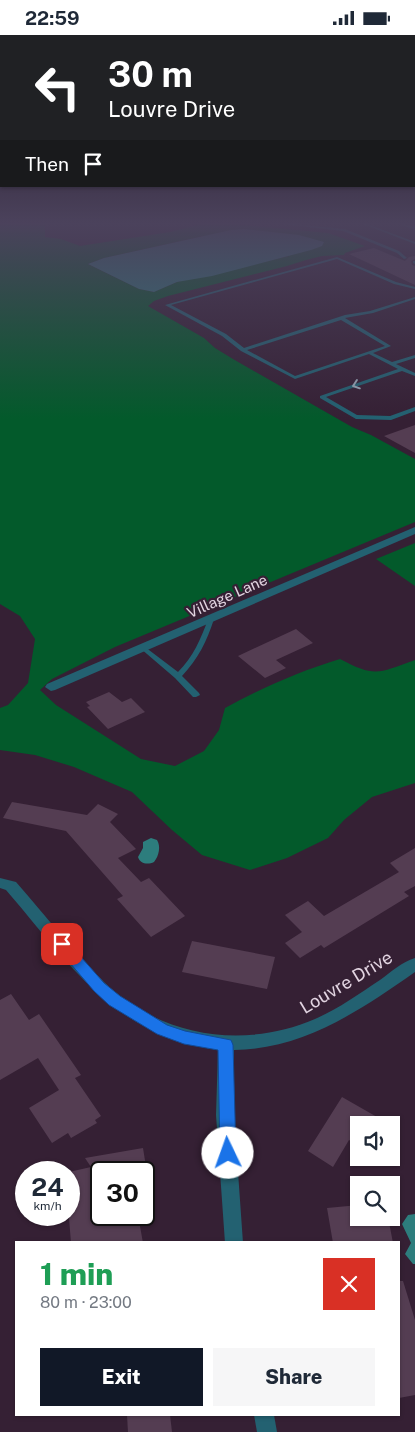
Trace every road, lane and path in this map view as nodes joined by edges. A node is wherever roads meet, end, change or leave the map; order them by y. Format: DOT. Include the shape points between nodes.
graph roads {
  1 [pos="224,289"];
  2 [pos="415,298"];
  3 [pos="341,318"];
  4 [pos="243,350"];
  5 [pos="370,353"];
  6 [pos="415,356"];
  7 [pos="391,364"];
  8 [pos="402,369"];
  9 [pos="415,375"];
  10 [pos="415,409"];
  11 [pos="415,529"];
  12 [pos="211,619"];
  13 [pos="144,649"];
  14 [pos="178,676"];
  15 [pos="51,687"];
  16 [pos="196,695"];
  17 [pos="0,883"];
  18 [pos="415,964"];
  19 [pos="226,1045"];
  20 [pos="234,1241"];
  21 [pos="264,1416"];
  22 [pos="268,1432"];
  1 -- 4 [label="lane" via="166,305 224,335"];
  2 -- 3 [label="lane"];
  3 -- 4 [label="lane"];
  3 -- 5 [label="lane" via="389,346"];
  4 -- 5 [label="lane" via="295,378"];
  5 -- 7 [label="lane"];
  6 -- 7 [label="lane"];
  7 -- 8 [label="lane"];
  8 -- 9 [label="lane"];
  8 -- 10 [label="lane, one-way" via="322,397 356,417 391,418"];
  11 -- 12 [label="street, Village Lane"];
  12 -- 13 [label="street, Village Lane"];
  12 -- 14 [label="lane" via="203,645"];
  13 -- 14 [label="lane"];
  13 -- 15 [label="street, Village Lane"];
  14 -- 16 [label="lane"];
  17 -- 19 [label="street, Louvre Drive" via="11,886 114,1001 184,1038"];
  18 -- 19 [label="street, Louvre Drive" via="338,1014 308,1029 263,1042"];
  19 -- 20 [label="street" via="226,1115"];
  21 -- 22 [label="street"];
}
